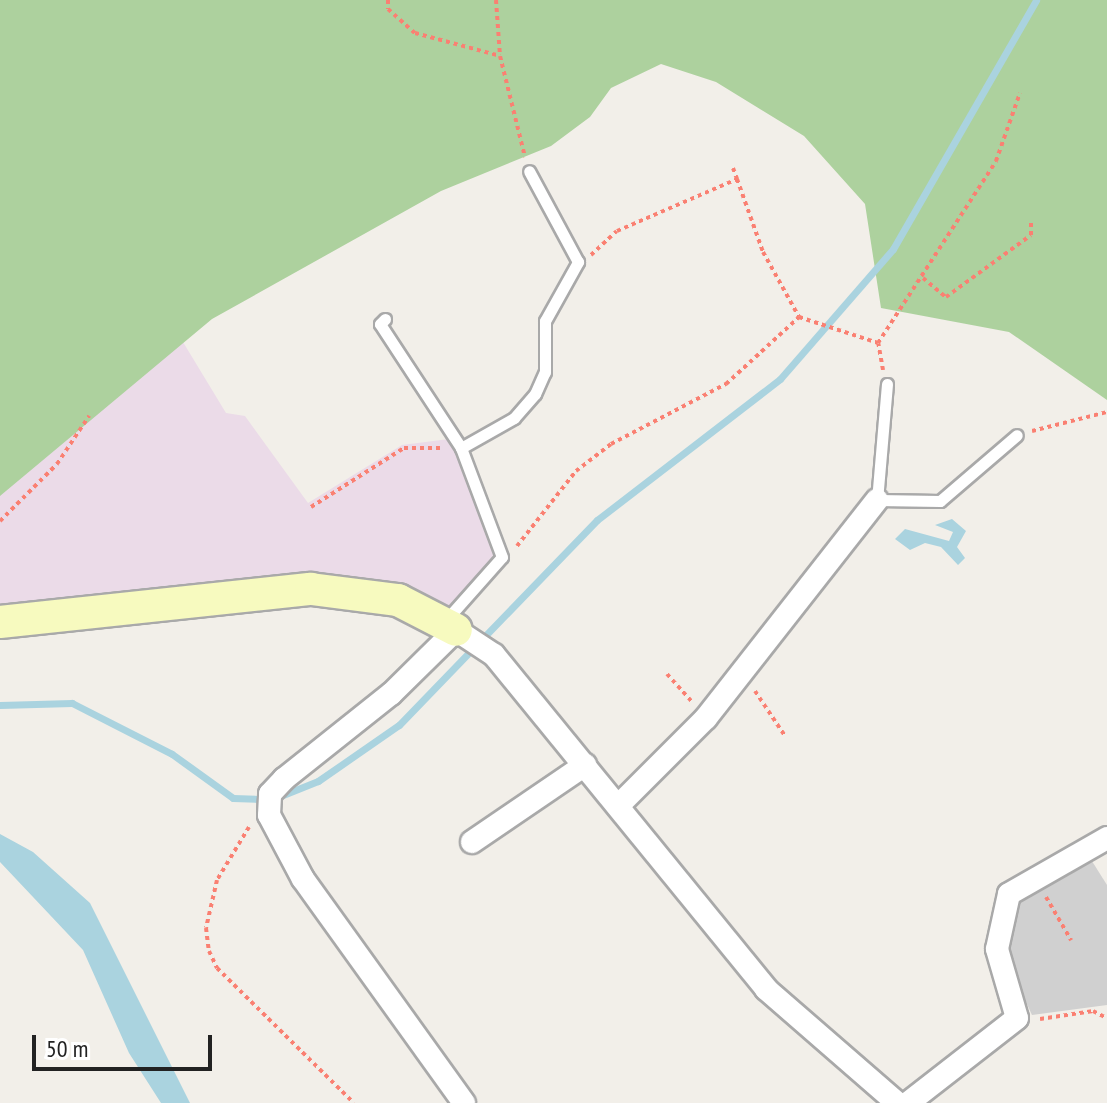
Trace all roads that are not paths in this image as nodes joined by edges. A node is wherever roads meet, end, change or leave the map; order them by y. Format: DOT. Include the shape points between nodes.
graph roads {
  1 [pos="529,171"];
  2 [pos="385,319"];
  3 [pos="887,384"];
  4 [pos="1017,435"];
  5 [pos="461,448"];
  6 [pos="877,500"];
  7 [pos="0,622"];
  8 [pos="449,627"];
  9 [pos="585,765"];
  10 [pos="618,806"];
  11 [pos="1107,838"];
  12 [pos="486,840"];
  13 [pos="464,1103"];
  14 [pos="897,1103"];
  15 [pos="908,1103"];
  1 -- 5 [label="lane" via="578,262 545,321 545,372 535,394 514,418"];
  2 -- 5 [label="lane" via="388,337"];
  3 -- 6 [label="lane"];
  4 -- 6 [label="lane" via="940,501"];
  5 -- 8 [label="lane" via="502,557"];
  6 -- 10 [label="street" via="706,718"];
  7 -- 8 [label="street" via="311,589 398,600"];
  8 -- 9 [label="street" via="494,655"];
  8 -- 13 [label="street" via="284,779 270,794 269,815 303,879"];
  9 -- 10 [label="street"];
  9 -- 12 [label="street"];
  10 -- 14 [label="street" via="766,989"];
  11 -- 15 [label="street" via="1004,903 997,949 1016,1013 1008,1027"];
}
